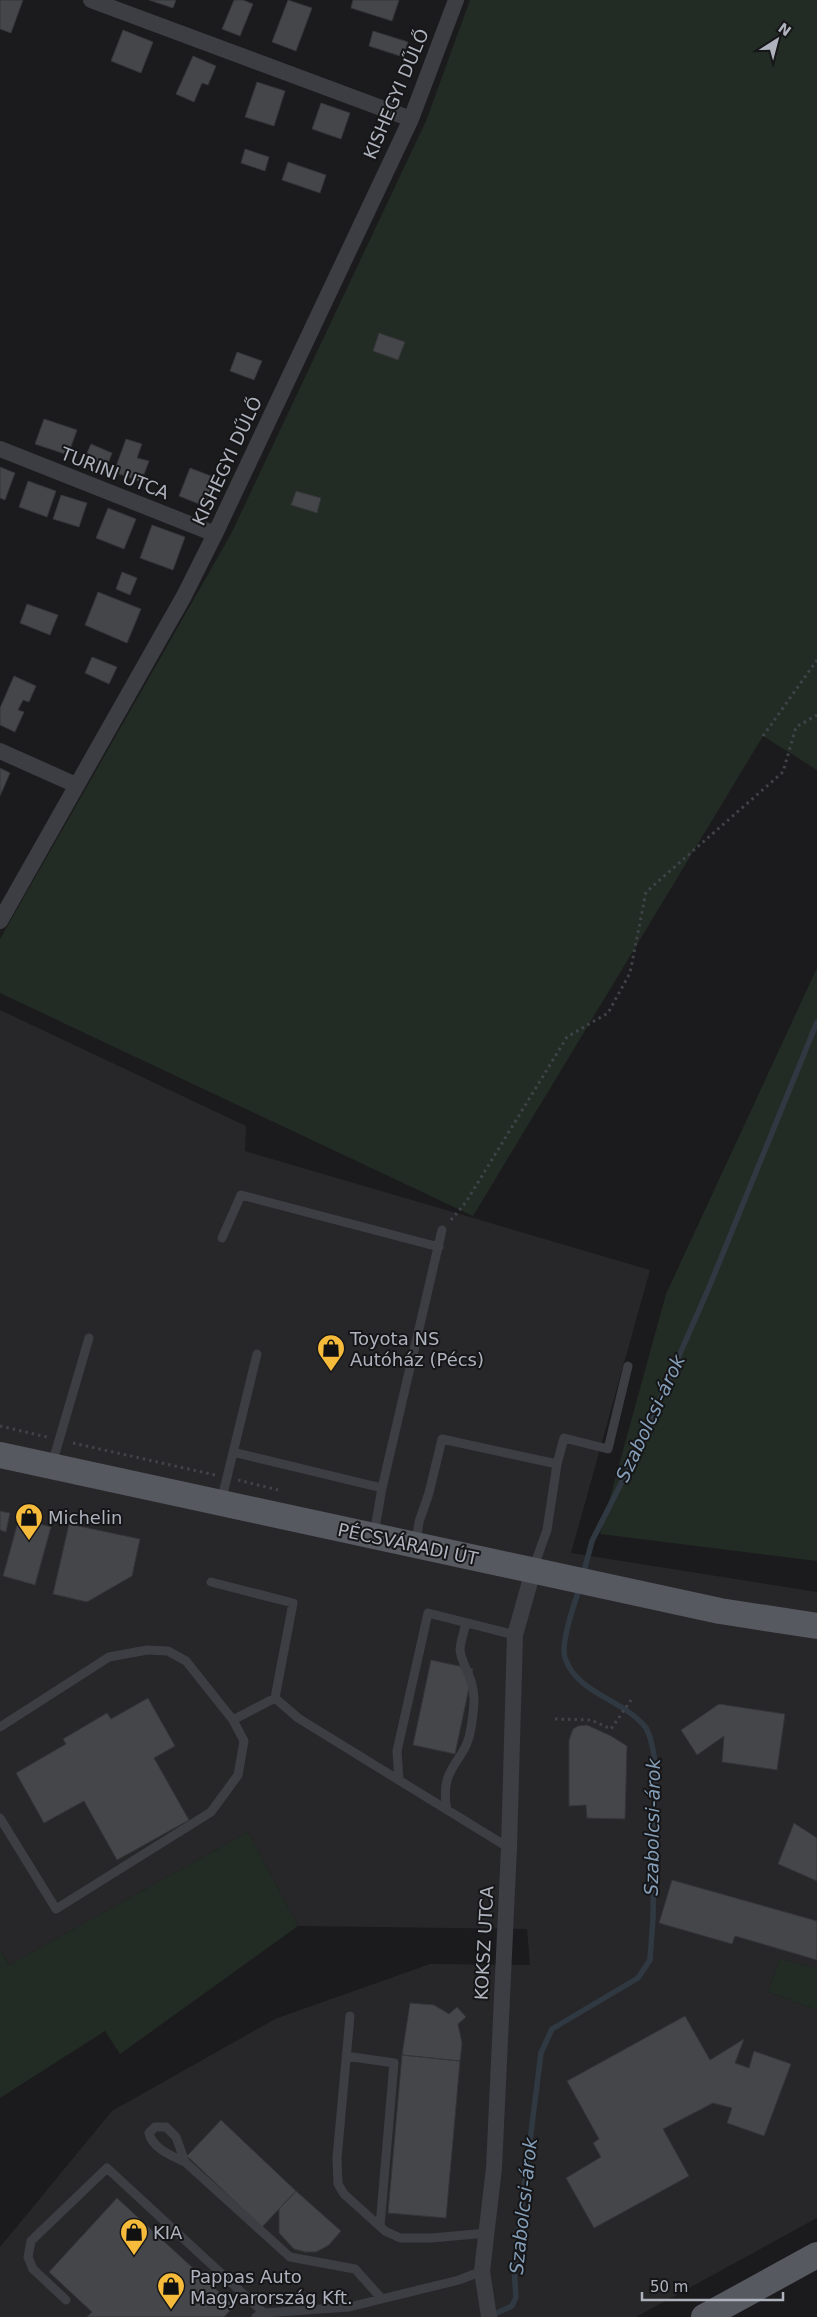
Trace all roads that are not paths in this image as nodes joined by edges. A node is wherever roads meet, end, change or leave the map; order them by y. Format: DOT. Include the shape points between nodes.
graph roads {
  1 [pos="92,0"];
  2 [pos="456,0"];
  3 [pos="411,119"];
  4 [pos="0,449"];
  5 [pos="215,534"];
  6 [pos="0,752"];
  7 [pos="76,785"];
  8 [pos="0,921"];
  9 [pos="442,1230"];
  10 [pos="222,1238"];
  11 [pos="438,1247"];
  12 [pos="88,1338"];
  13 [pos="257,1354"];
  14 [pos="628,1366"];
  15 [pos="233,1452"];
  16 [pos="0,1455"];
  17 [pos="557,1464"];
  18 [pos="51,1466"];
  19 [pos="382,1488"];
  20 [pos="221,1504"];
  21 [pos="373,1537"];
  22 [pos="416,1546"];
  23 [pos="532,1571"];
  24 [pos="211,1582"];
  25 [pos="466,1622"];
  26 [pos="817,1626"];
  27 [pos="515,1635"];
  28 [pos="275,1698"];
  29 [pos="233,1720"];
  30 [pos="0,1727"];
  31 [pos="399,1780"];
  32 [pos="447,1810"];
  33 [pos="0,1818"];
  34 [pos="509,1848"];
  35 [pos="350,2016"];
  36 [pos="346,2056"];
  37 [pos="185,2162"];
  38 [pos="380,2226"];
  39 [pos="487,2233"];
  40 [pos="817,2255"];
  41 [pos="482,2271"];
  42 [pos="382,2299"];
  43 [pos="66,2300"];
  44 [pos="488,2313"];
  45 [pos="260,2315"];
  46 [pos="704,2317"];
  1 -- 3 [label="street"];
  2 -- 3 [label="street, KISHEGYI DŰLŐ"];
  3 -- 5 [label="street, KISHEGYI DŰLŐ"];
  4 -- 5 [label="street, TURINI UTCA"];
  5 -- 7 [label="street, KISHEGYI DŰLŐ" via="184,596"];
  6 -- 7 [label="street"];
  7 -- 8 [label="street, KISHEGYI DŰLŐ"];
  9 -- 11 [label="lane"];
  10 -- 11 [label="lane" via="241,1195"];
  11 -- 19 [label="lane"];
  12 -- 18 [label="lane"];
  13 -- 15 [label="lane"];
  14 -- 17 [label="lane" via="608,1449 564,1438"];
  15 -- 19 [label="lane"];
  15 -- 20 [label="lane"];
  16 -- 18 [label="main road, PÉCSVÁRADI ÚT"];
  17 -- 22 [label="lane" via="442,1439 419,1522"];
  17 -- 23 [label="lane" via="547,1530"];
  18 -- 20 [label="main road, PÉCSVÁRADI ÚT"];
  19 -- 21 [label="lane"];
  20 -- 21 [label="main road, PÉCSVÁRADI ÚT"];
  21 -- 22 [label="main road, PÉCSVÁRADI ÚT"];
  22 -- 23 [label="main road, PÉCSVÁRADI ÚT"];
  23 -- 26 [label="main road, PÉCSVÁRADI ÚT" via="720,1611"];
  23 -- 27 [label="street, KOKSZ UTCA"];
  24 -- 28 [label="lane" via="293,1603"];
  25 -- 27 [label="lane"];
  25 -- 31 [label="lane" via="428,1613 397,1752"];
  25 -- 32 [label="lane" via="460,1651 475,1698 471,1730 450,1769 443,1792"];
  27 -- 34 [label="street, KOKSZ UTCA"];
  28 -- 29 [label="lane"];
  28 -- 31 [label="lane" via="298,1718"];
  29 -- 30 [label="lane" via="186,1661 168,1651 147,1650 109,1657"];
  29 -- 33 [label="lane" via="244,1741 238,1775 212,1812 56,1909"];
  31 -- 32 [label="lane"];
  32 -- 34 [label="lane"];
  34 -- 39 [label="street, KOKSZ UTCA" via="494,2168"];
  35 -- 36 [label="lane"];
  36 -- 38 [label="lane" via="337,2158 338,2184 344,2194"];
  36 -- 38 [label="lane" via="394,2063"];
  37 -- 42 [label="lane" via="290,2257 355,2269"];
  38 -- 39 [label="lane" via="400,2238"];
  39 -- 41 [label="street, KOKSZ UTCA"];
  40 -- 46 [label="main road"];
  41 -- 42 [label="lane"];
  41 -- 44 [label="street, KOKSZ UTCA"];
  42 -- 45 [label="lane" via="349,2307"];
  43 -- 45 [label="lane" via="34,2269 28,2257 31,2241 107,2168"];
}
